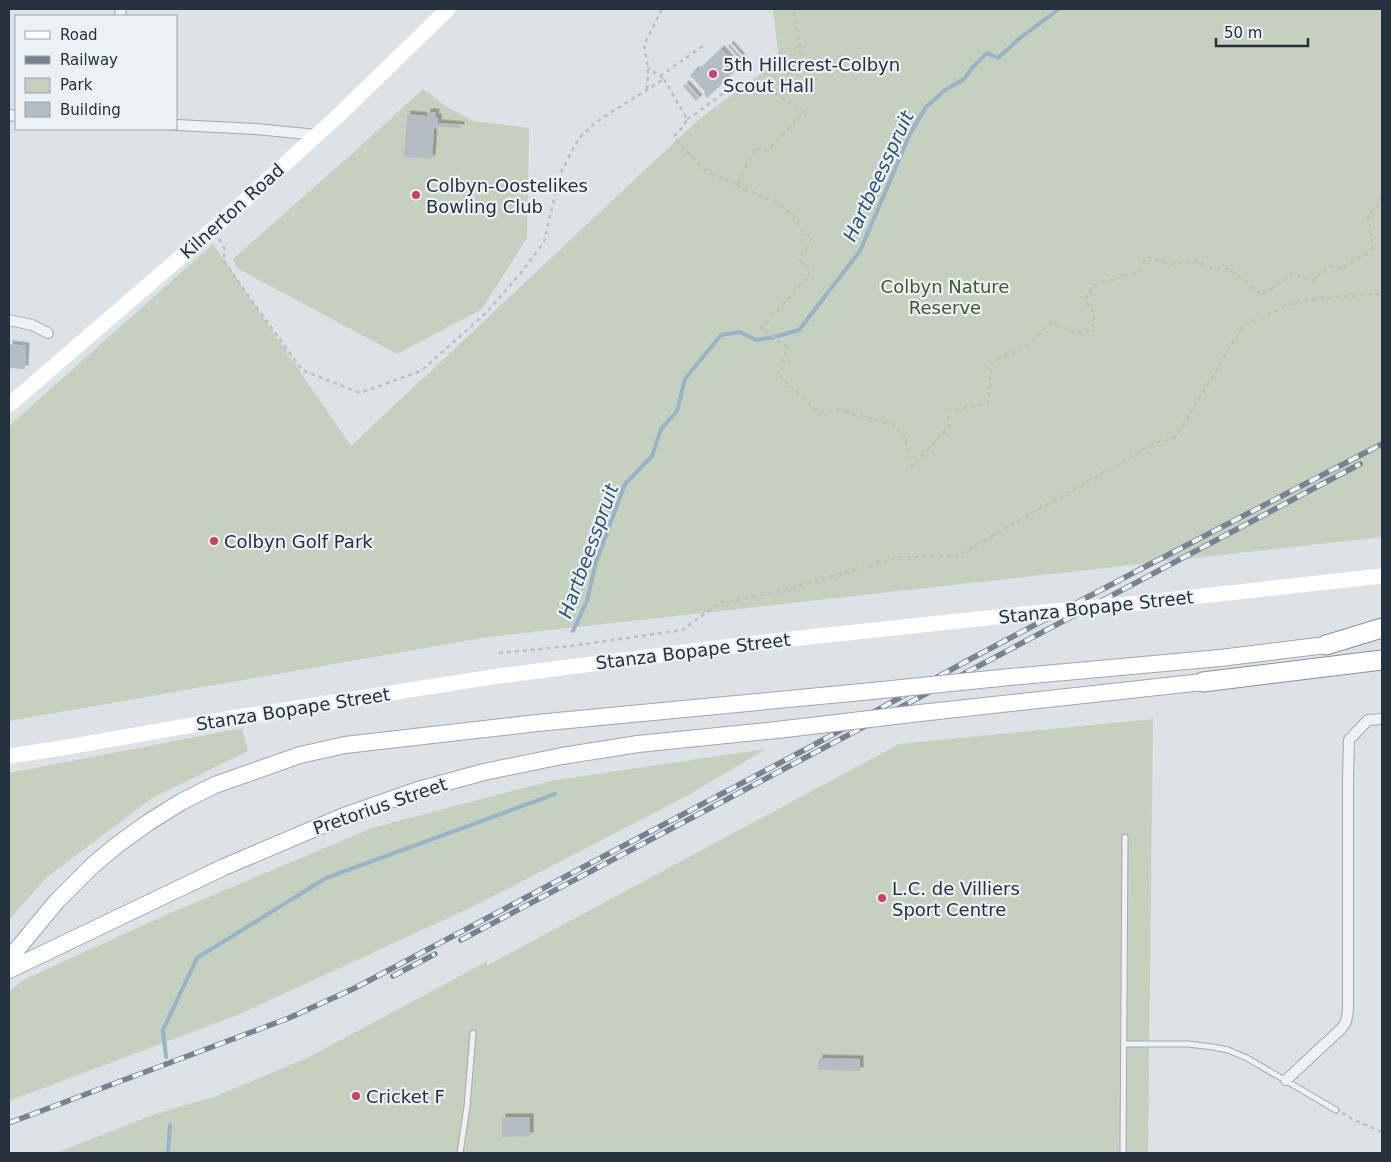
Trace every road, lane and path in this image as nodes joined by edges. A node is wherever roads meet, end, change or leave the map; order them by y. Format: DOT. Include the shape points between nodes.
graph roads {
  1 [pos="448,9"];
  2 [pos="662,9"];
  3 [pos="793,9"];
  4 [pos="706,44"];
  5 [pos="648,68"];
  6 [pos="660,76"];
  7 [pos="664,79"];
  8 [pos="647,89"];
  9 [pos="726,91"];
  10 [pos="687,119"];
  11 [pos="178,125"];
  12 [pos="317,135"];
  13 [pos="737,185"];
  14 [pos="1382,194"];
  15 [pos="225,249"];
  16 [pos="1382,294"];
  17 [pos="9,320"];
  18 [pos="48,332"];
  19 [pos="9,405"];
  20 [pos="1382,576"];
  21 [pos="1382,628"];
  22 [pos="1382,636"];
  23 [pos="1326,645"];
  24 [pos="499,653"];
  25 [pos="1382,660"];
  26 [pos="1382,671"];
  27 [pos="1203,682"];
  28 [pos="1382,719"];
  29 [pos="9,756"];
  30 [pos="1125,836"];
  31 [pos="9,959"];
  32 [pos="9,970"];
  33 [pos="473,1034"];
  34 [pos="1124,1044"];
  35 [pos="1286,1080"];
  36 [pos="1336,1110"];
  37 [pos="1382,1132"];
  38 [pos="460,1153"];
  39 [pos="1123,1153"];
  1 -- 12 [label="main road, Kilnerton Road"];
  2 -- 5 [label="path" via="644,45"];
  3 -- 13 [label="path" via="801,52 776,95 804,112 767,151 755,148"];
  4 -- 6 [label="path"];
  5 -- 6 [label="path"];
  5 -- 8 [label="path"];
  6 -- 7 [label="path"];
  7 -- 8 [label="path"];
  7 -- 10 [label="path"];
  8 -- 15 [label="path" via="596,122 580,138 560,174 544,242 486,313 421,371 360,393 302,370 223,260"];
  9 -- 10 [label="path"];
  10 -- 13 [label="path" via="674,136 676,140 705,170"];
  11 -- 12 [label="street"];
  12 -- 19 [label="main road, Kilnerton Road"];
  13 -- 14 [label="path" via="787,210 800,229 812,238 799,259 808,267 809,276 761,328 787,348 780,376 817,411 840,410 894,425 904,435 912,467 949,427 948,411 988,403 992,362 1027,346 1051,323 1076,333 1092,329 1095,314 1085,301 1094,285 1138,272 1147,257 1170,264 1196,261 1213,269 1229,269 1262,295 1293,274 1313,281 1329,265 1341,269 1373,248 1368,214 1378,206"];
  16 -- 24 [label="path" via="1298,301 1242,326 1176,437 1152,444 957,556 900,557 778,592 720,603 682,630"];
  17 -- 18 [label="street"];
  20 -- 29 [label="main road, Stanza Bopape Street, bridge" via="782,640 537,671"];
  21 -- 23 [label="highway"];
  22 -- 23 [label="highway"];
  23 -- 31 [label="main road, bridge" via="528,724 345,745 300,755 215,785 149,822 93,865"];
  25 -- 27 [label="highway"];
  26 -- 27 [label="highway"];
  27 -- 32 [label="main road, Pretorius Street, bridge" via="638,744 484,772 418,790 344,816 224,867"];
  28 -- 35 [label="street" via="1368,720 1349,740 1346,1022"];
  30 -- 34 [label="lane"];
  33 -- 38 [label="lane"];
  34 -- 35 [label="lane" via="1188,1044 1228,1050"];
  34 -- 39 [label="lane"];
  35 -- 36 [label="lane"];
  36 -- 37 [label="path"];
}
